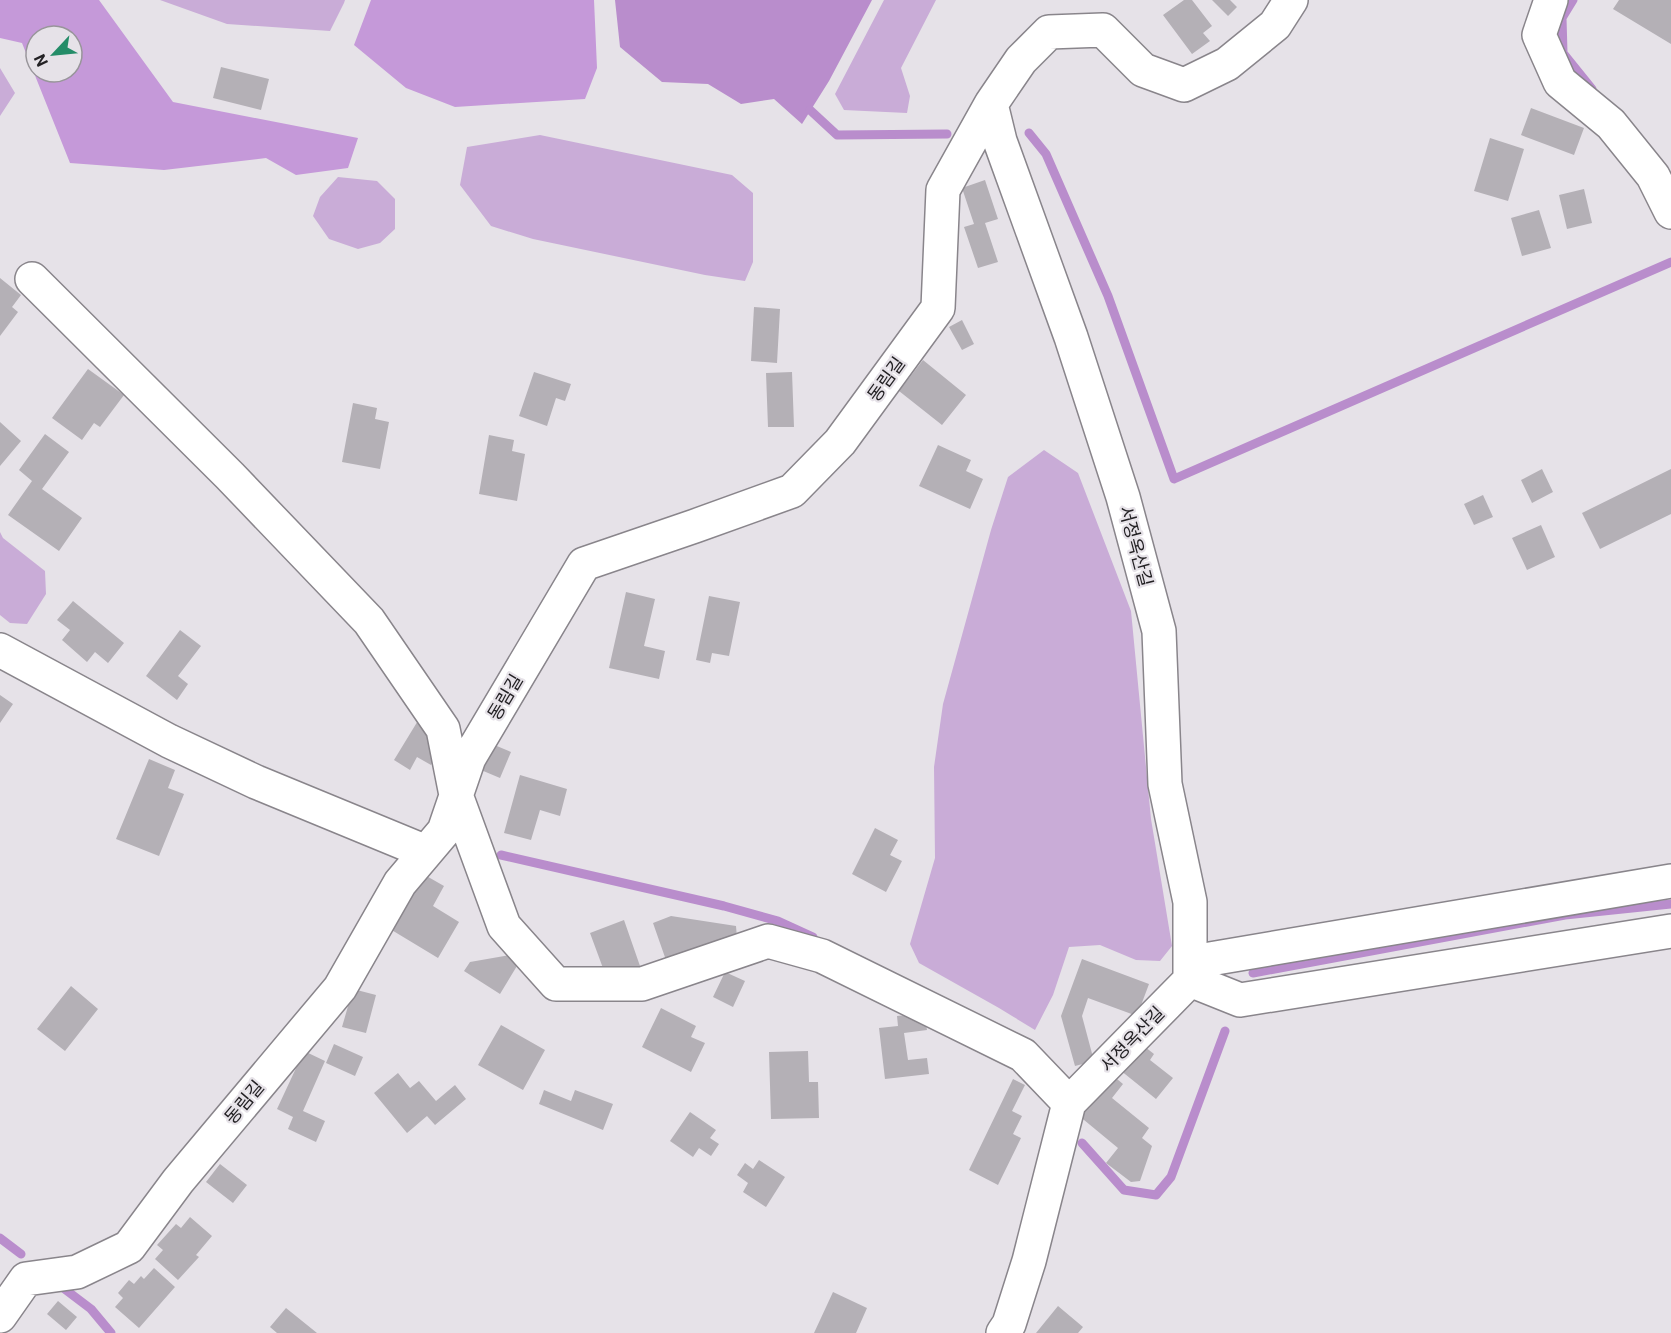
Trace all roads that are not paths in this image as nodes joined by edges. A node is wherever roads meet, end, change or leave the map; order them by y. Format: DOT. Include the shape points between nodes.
graph roads {
  1 [pos="1291,0"];
  2 [pos="1551,0"];
  3 [pos="991,104"];
  4 [pos="1671,212"];
  5 [pos="32,279"];
  6 [pos="0,651"];
  7 [pos="456,795"];
  8 [pos="426,852"];
  9 [pos="1671,881"];
  10 [pos="1671,931"];
  11 [pos="1190,980"];
  12 [pos="1069,1103"];
  13 [pos="0,1316"];
  14 [pos="1003,1333"];
  1 -- 3 [label="lane" via="1275,25 1227,64 1184,85 1143,70 1102,30 1049,32 1021,60"];
  2 -- 4 [label="lane" via="1539,35 1560,82 1611,124 1653,176"];
  3 -- 7 [label="lane, 동림길" via="944,190 938,308 840,442 792,491 584,564 469,758"];
  3 -- 11 [label="lane, 서정옥산길" via="1000,141 1123,496 1159,631 1166,784 1190,903"];
  5 -- 7 [label="lane" via="369,621 442,729"];
  6 -- 8 [label="lane" via="256,782"];
  7 -- 8 [label="lane, 동림길" via="444,831"];
  7 -- 12 [label="lane" via="504,926 556,984 642,984 768,941 822,956 1023,1055"];
  8 -- 13 [label="lane, 동림길" via="400,883 340,988 178,1180 129,1247 77,1272 26,1279"];
  9 -- 11 [label="lane" via="1210,959"];
  10 -- 11 [label="lane" via="1240,1000"];
  11 -- 12 [label="lane, 서정옥산길"];
  12 -- 14 [label="lane" via="1029,1261"];
}
